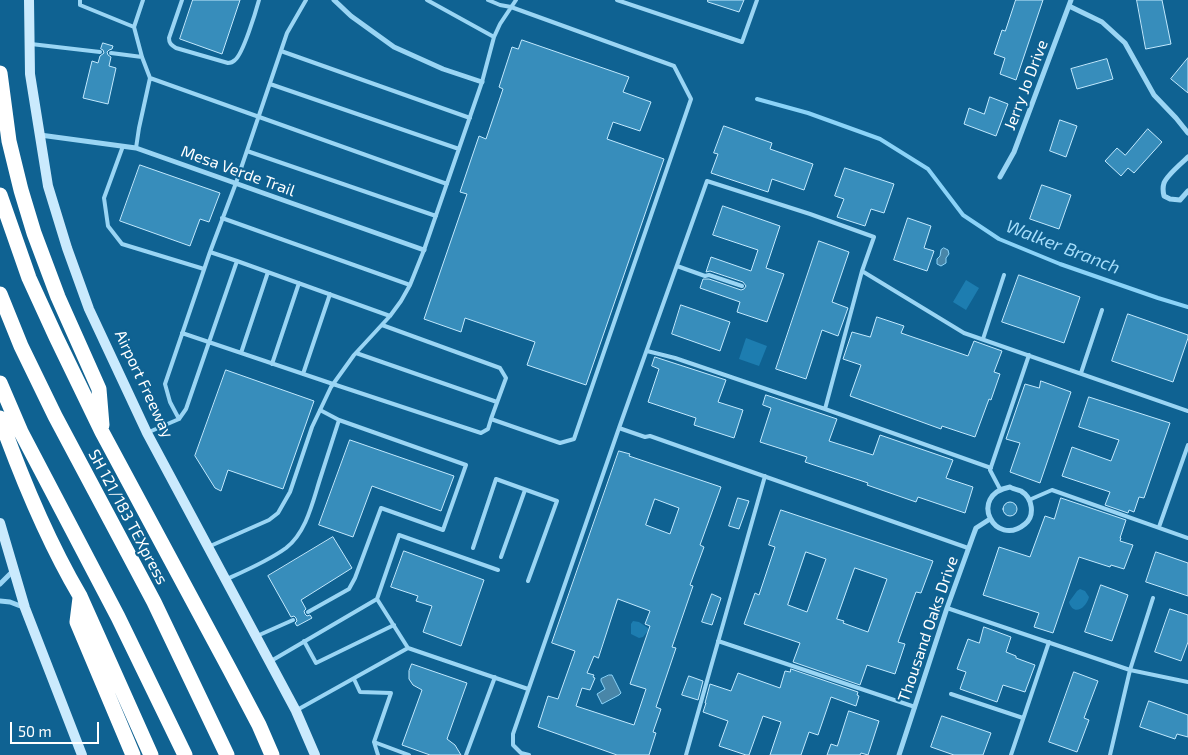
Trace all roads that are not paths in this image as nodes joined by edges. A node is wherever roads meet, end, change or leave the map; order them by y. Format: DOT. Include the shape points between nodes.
graph roads {
  1 [pos="29,0"];
  2 [pos="80,0"];
  3 [pos="143,0"];
  4 [pos="182,0"];
  5 [pos="259,0"];
  6 [pos="306,0"];
  7 [pos="334,0"];
  8 [pos="427,0"];
  9 [pos="488,0"];
  10 [pos="516,0"];
  11 [pos="617,0"];
  12 [pos="757,0"];
  13 [pos="1071,0"];
  14 [pos="1069,6"];
  15 [pos="511,7"];
  16 [pos="134,27"];
  17 [pos="494,37"];
  18 [pos="29,44"];
  19 [pos="281,51"];
  20 [pos="100,52"];
  21 [pos="111,54"];
  22 [pos="142,57"];
  23 [pos="0,73"];
  24 [pos="150,78"];
  25 [pos="482,82"];
  26 [pos="270,84"];
  27 [pos="258,117"];
  28 [pos="470,118"];
  29 [pos="1188,134"];
  30 [pos="39,135"];
  31 [pos="123,146"];
  32 [pos="136,148"];
  33 [pos="459,149"];
  34 [pos="247,151"];
  35 [pos="1188,157"];
  36 [pos="1000,176"];
  37 [pos="236,184"];
  38 [pos="447,184"];
  39 [pos="1188,192"];
  40 [pos="0,195"];
  41 [pos="436,216"];
  42 [pos="222,218"];
  43 [pos="424,250"];
  44 [pos="210,252"];
  45 [pos="237,262"];
  46 [pos="677,266"];
  47 [pos="204,269"];
  48 [pos="862,271"];
  49 [pos="268,272"];
  50 [pos="1004,275"];
  51 [pos="299,283"];
  52 [pos="410,285"];
  53 [pos="742,286"];
  54 [pos="0,294"];
  55 [pos="330,294"];
  56 [pos="1102,310"];
  57 [pos="390,316"];
  58 [pos="382,325"];
  59 [pos="182,332"];
  60 [pos="983,339"];
  61 [pos="209,342"];
  62 [pos="647,351"];
  63 [pos="241,352"];
  64 [pos="356,353"];
  65 [pos="1028,356"];
  66 [pos="272,364"];
  67 [pos="1081,373"];
  68 [pos="303,374"];
  69 [pos="0,383"];
  70 [pos="333,384"];
  71 [pos="497,402"];
  72 [pos="825,409"];
  73 [pos="320,410"];
  74 [pos="1188,411"];
  75 [pos="0,418"];
  76 [pos="179,419"];
  77 [pos="339,420"];
  78 [pos="491,420"];
  79 [pos="619,428"];
  80 [pos="102,432"];
  81 [pos="147,433"];
  82 [pos="1188,445"];
  83 [pos="990,468"];
  84 [pos="765,476"];
  85 [pos="1000,489"];
  86 [pos="525,490"];
  87 [pos="1029,500"];
  88 [pos="990,519"];
  89 [pos="0,523"];
  90 [pos="1159,527"];
  91 [pos="1188,538"];
  92 [pos="208,548"];
  93 [pos="473,548"];
  94 [pos="968,548"];
  95 [pos="501,558"];
  96 [pos="14,569"];
  97 [pos="498,570"];
  98 [pos="225,580"];
  99 [pos="528,581"];
  100 [pos="0,584"];
  101 [pos="80,596"];
  102 [pos="1153,598"];
  103 [pos="377,599"];
  104 [pos="0,601"];
  105 [pos="25,608"];
  106 [pos="947,608"];
  107 [pos="308,612"];
  108 [pos="293,620"];
  109 [pos="394,625"];
  110 [pos="255,636"];
  111 [pos="304,641"];
  112 [pos="718,642"];
  113 [pos="1049,642"];
  114 [pos="408,648"];
  115 [pos="269,662"];
  116 [pos="1130,670"];
  117 [pos="495,677"];
  118 [pos="354,679"];
  119 [pos="1188,682"];
  120 [pos="528,689"];
  121 [pos="952,694"];
  122 [pos="915,706"];
  123 [pos="296,711"];
  124 [pos="1023,718"];
  125 [pos="374,742"];
  126 [pos="82,755"];
  127 [pos="133,755"];
  128 [pos="151,755"];
  129 [pos="185,755"];
  130 [pos="227,755"];
  131 [pos="272,755"];
  132 [pos="316,755"];
  133 [pos="378,755"];
  134 [pos="409,755"];
  135 [pos="466,755"];
  136 [pos="529,755"];
  137 [pos="686,755"];
  138 [pos="899,755"];
  139 [pos="1011,755"];
  140 [pos="1110,755"];
  1 -- 18 [label="main road, Airport Freeway"];
  2 -- 16 [label="lane" via="80,5"];
  3 -- 16 [label="lane"];
  4 -- 5 [label="lane" via="169,38 172,45 228,63 238,57"];
  6 -- 19 [label="lane"];
  7 -- 25 [label="street" via="394,47"];
  8 -- 17 [label="lane"];
  9 -- 15 [label="lane"];
  10 -- 15 [label="lane"];
  11 -- 12 [label="lane" via="742,42"];
  13 -- 14 [label="street, Jerry Jo Drive"];
  14 -- 29 [label="street" via="1102,22 1125,43 1154,95"];
  14 -- 36 [label="street, Jerry Jo Drive" via="1014,152"];
  15 -- 17 [label="lane"];
  15 -- 78 [label="lane" via="674,66 691,99 574,439 560,443"];
  16 -- 22 [label="lane"];
  17 -- 25 [label="lane"];
  18 -- 20 [label="lane"];
  18 -- 30 [label="main road, Airport Freeway"];
  19 -- 26 [label="lane"];
  19 -- 28 [label="lane"];
  21 -- 22 [label="lane"];
  22 -- 24 [label="lane"];
  23 -- 80 [label="highway" via="9,141 21,190 58,297 99,389"];
  24 -- 27 [label="lane"];
  24 -- 32 [label="lane"];
  25 -- 28 [label="lane"];
  26 -- 27 [label="lane"];
  26 -- 33 [label="lane"];
  27 -- 34 [label="lane"];
  27 -- 38 [label="lane"];
  28 -- 33 [label="lane"];
  30 -- 31 [label="street, Mesa Verde Trail"];
  30 -- 81 [label="main road, Airport Freeway" via="48,186 89,309"];
  31 -- 32 [label="street, Mesa Verde Trail"];
  31 -- 47 [label="lane" via="104,198 108,226 122,244"];
  32 -- 37 [label="street, Mesa Verde Trail"];
  33 -- 38 [label="lane"];
  34 -- 37 [label="lane"];
  34 -- 41 [label="lane"];
  35 -- 39 [label="street" via="1164,182 1163,192 1170,199 1180,200"];
  37 -- 42 [label="lane"];
  37 -- 43 [label="street, Mesa Verde Trail"];
  38 -- 41 [label="lane"];
  40 -- 80 [label="highway" via="29,278"];
  41 -- 43 [label="lane"];
  42 -- 44 [label="lane"];
  42 -- 52 [label="lane"];
  43 -- 52 [label="lane"];
  44 -- 45 [label="lane"];
  44 -- 47 [label="lane"];
  45 -- 49 [label="lane"];
  45 -- 61 [label="lane"];
  46 -- 48 [label="lane" via="708,181 874,237"];
  46 -- 53 [label="lane"];
  46 -- 62 [label="lane"];
  47 -- 59 [label="lane"];
  48 -- 60 [label="lane" via="964,333"];
  48 -- 72 [label="lane"];
  49 -- 51 [label="lane"];
  49 -- 63 [label="lane"];
  50 -- 60 [label="lane"];
  51 -- 55 [label="lane"];
  51 -- 66 [label="lane"];
  52 -- 57 [label="lane"];
  54 -- 130 [label="highway, SH 121/183 TEXpress" via="55,416 158,611"];
  55 -- 57 [label="lane"];
  55 -- 68 [label="lane"];
  56 -- 67 [label="lane"];
  57 -- 58 [label="lane"];
  58 -- 64 [label="lane"];
  58 -- 71 [label="lane" via="500,368 506,378"];
  59 -- 61 [label="lane"];
  59 -- 76 [label="lane" via="165,384"];
  60 -- 65 [label="lane"];
  61 -- 63 [label="lane"];
  61 -- 76 [label="lane" via="186,409"];
  62 -- 72 [label="lane"];
  62 -- 79 [label="lane"];
  63 -- 66 [label="lane"];
  64 -- 70 [label="lane"];
  64 -- 71 [label="lane"];
  65 -- 67 [label="lane"];
  65 -- 83 [label="lane"];
  66 -- 68 [label="lane"];
  67 -- 74 [label="lane"];
  68 -- 70 [label="lane"];
  69 -- 129 [label="highway" via="21,432 134,648"];
  70 -- 73 [label="lane"];
  70 -- 78 [label="lane" via="481,433 488,429"];
  71 -- 78 [label="lane"];
  72 -- 83 [label="lane"];
  73 -- 77 [label="lane"];
  73 -- 92 [label="lane" via="290,492 278,513"];
  75 -- 101 [label="highway" via="34,505"];
  76 -- 81 [label="lane"];
  77 -- 98 [label="lane" via="304,525 295,539 273,556"];
  77 -- 107 [label="lane" via="466,465 444,530 381,508 349,589"];
  79 -- 84 [label="lane"];
  79 -- 120 [label="lane"];
  80 -- 131 [label="highway"];
  81 -- 92 [label="main road, Airport Freeway"];
  82 -- 90 [label="lane"];
  83 -- 85 [label="lane"];
  84 -- 94 [label="lane"];
  84 -- 112 [label="lane"];
  85 -- 87 [label="street" via="1022,492"];
  85 -- 88 [label="street" via="990,499"];
  86 -- 93 [label="lane" via="496,479"];
  86 -- 95 [label="lane"];
  86 -- 99 [label="lane" via="557,501"];
  87 -- 88 [label="street" via="1032,507 1029,520 1019,529 997,527"];
  87 -- 90 [label="lane" via="1052,490"];
  88 -- 94 [label="street, Thousand Oaks Drive" via="976,528"];
  89 -- 96 [label="main road"];
  90 -- 91 [label="lane"];
  92 -- 98 [label="main road, Airport Freeway"];
  94 -- 106 [label="street, Thousand Oaks Drive"];
  96 -- 100 [label="street"];
  96 -- 105 [label="main road"];
  97 -- 103 [label="lane" via="399,535"];
  98 -- 110 [label="main road, Airport Freeway"];
  101 -- 127 [label="highway" via="77,622"];
  101 -- 128 [label="highway"];
  102 -- 116 [label="lane"];
  103 -- 109 [label="lane"];
  103 -- 111 [label="lane"];
  104 -- 105 [label="street"];
  105 -- 126 [label="main road"];
  106 -- 113 [label="lane"];
  106 -- 122 [label="street, Thousand Oaks Drive"];
  108 -- 110 [label="lane"];
  109 -- 111 [label="lane" via="316,663"];
  109 -- 114 [label="lane"];
  110 -- 115 [label="main road, Airport Freeway"];
  111 -- 115 [label="lane"];
  112 -- 122 [label="lane"];
  112 -- 137 [label="lane"];
  113 -- 116 [label="lane"];
  113 -- 124 [label="lane"];
  114 -- 117 [label="lane"];
  114 -- 118 [label="lane"];
  115 -- 123 [label="main road, Airport Freeway"];
  116 -- 119 [label="lane"];
  116 -- 140 [label="lane"];
  117 -- 120 [label="lane"];
  117 -- 135 [label="lane"];
  118 -- 123 [label="lane"];
  118 -- 125 [label="lane" via="360,692 391,694"];
  120 -- 136 [label="lane" via="513,734 513,744 521,753"];
  121 -- 124 [label="lane"];
  122 -- 138 [label="street, Thousand Oaks Drive"];
  123 -- 132 [label="main road, Airport Freeway"];
  124 -- 139 [label="lane"];
  125 -- 133 [label="lane"];
  125 -- 134 [label="lane"];
}
